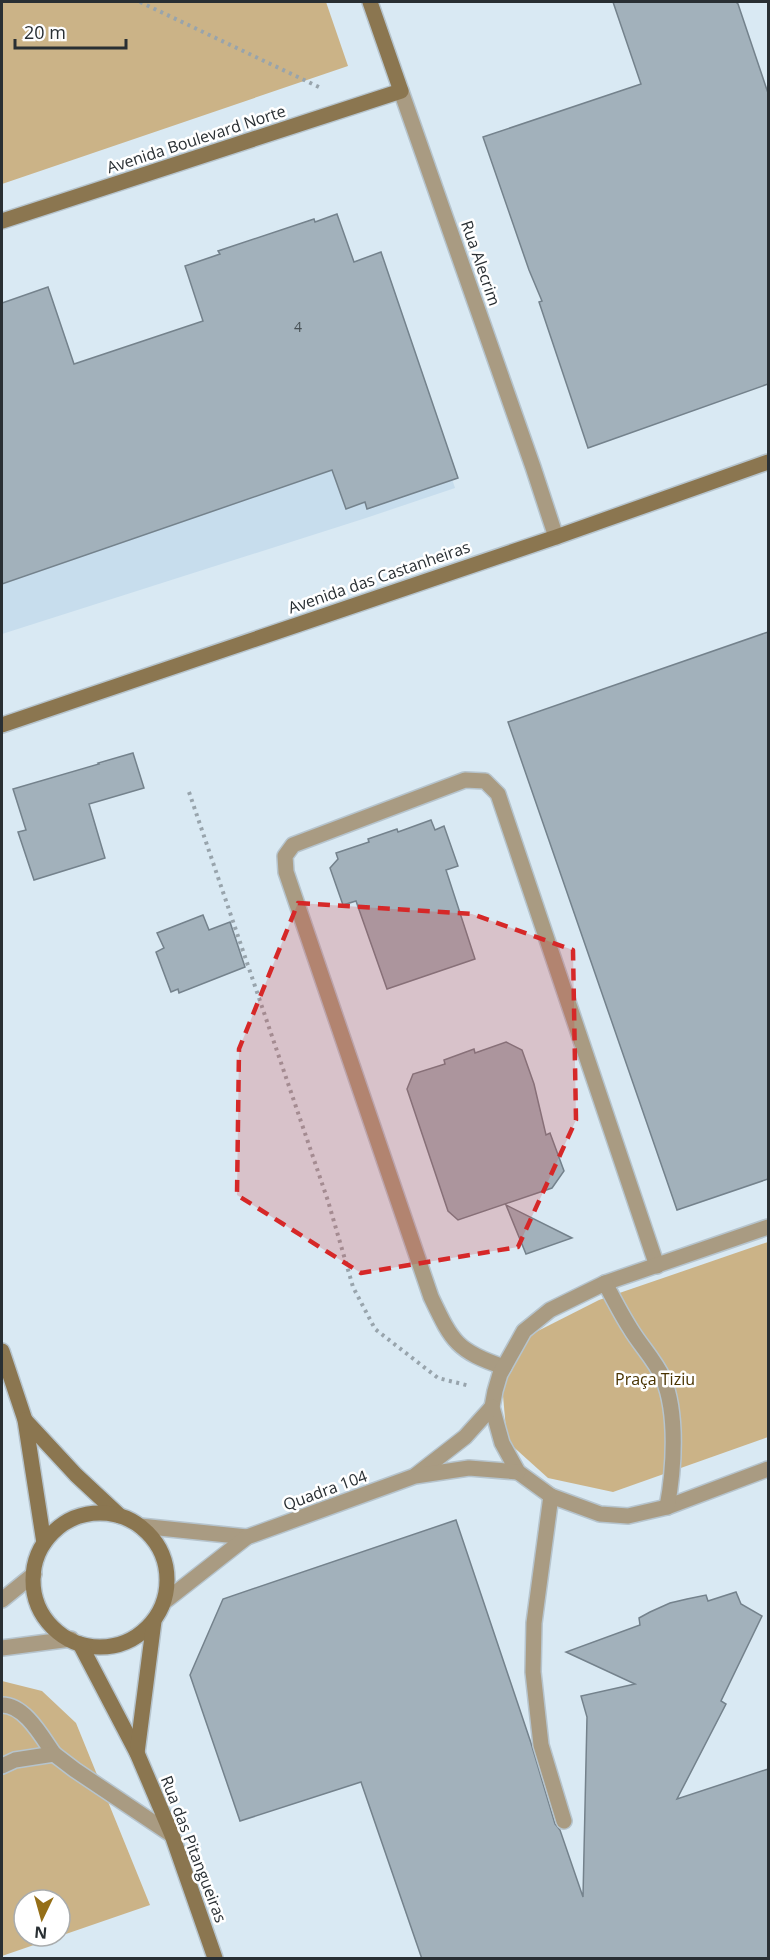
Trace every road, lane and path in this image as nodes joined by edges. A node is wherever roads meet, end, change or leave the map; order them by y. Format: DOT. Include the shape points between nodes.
graph roads {
  1 [pos="140,2"];
  2 [pos="370,2"];
  3 [pos="401,91"];
  4 [pos="358,105"];
  5 [pos="2,221"];
  6 [pos="768,462"];
  7 [pos="556,537"];
  8 [pos="2,725"];
  9 [pos="189,792"];
  10 [pos="768,1227"];
  11 [pos="657,1266"];
  12 [pos="605,1283"];
  13 [pos="2,1351"];
  14 [pos="504,1367"];
  15 [pos="495,1391"];
  16 [pos="492,1407"];
  17 [pos="25,1420"];
  18 [pos="768,1469"];
  19 [pos="518,1472"];
  20 [pos="415,1476"];
  21 [pos="551,1496"];
  22 [pos="667,1507"];
  23 [pos="120,1516"];
  24 [pos="140,1526"];
  25 [pos="247,1537"];
  26 [pos="44,1543"];
  27 [pos="34,1574"];
  28 [pos="2,1600"];
  29 [pos="164,1602"];
  30 [pos="154,1621"];
  31 [pos="75,1642"];
  32 [pos="2,1648"];
  33 [pos="2,1705"];
  34 [pos="137,1753"];
  35 [pos="54,1754"];
  36 [pos="2,1766"];
  37 [pos="564,1821"];
  38 [pos="172,1835"];
  39 [pos="215,1959"];
  1 -- 4 [label="path"];
  2 -- 3 [label="street, Rua Alecrim"];
  3 -- 4 [label="street, Avenida Boulevard Norte"];
  3 -- 7 [label="street, Rua Alecrim"];
  4 -- 5 [label="street, Avenida Boulevard Norte"];
  6 -- 7 [label="street, Avenida das Castanheiras"];
  7 -- 8 [label="street, Avenida das Castanheiras"];
  9 -- 15 [label="path" via="328,1201 353,1287 375,1329 428,1372 438,1378"];
  10 -- 11 [label="street"];
  11 -- 12 [label="street"];
  11 -- 14 [label="street" via="498,794 485,781 465,780 293,845 285,856 286,872 431,1297 459,1346"];
  12 -- 14 [label="street" via="550,1310 524,1331"];
  12 -- 22 [label="street" via="664,1380 673,1442"];
  13 -- 17 [label="street"];
  14 -- 15 [label="street"];
  15 -- 16 [label="street"];
  16 -- 19 [label="street" via="502,1443"];
  16 -- 20 [label="street, Quadra 104" via="465,1437"];
  17 -- 23 [label="street"];
  17 -- 26 [label="street"];
  18 -- 22 [label="street"];
  19 -- 20 [label="street, Quadra 104" via="469,1468"];
  19 -- 21 [label="street"];
  20 -- 25 [label="street, Quadra 104"];
  21 -- 22 [label="street" via="600,1514 628,1516"];
  21 -- 37 [label="street" via="534,1623 533,1672 541,1745"];
  23 -- 24 [label="street"];
  23 -- 26 [label="street" via="99,1513 77,1517 58,1527"];
  24 -- 25 [label="street, Quadra 104"];
  24 -- 29 [label="street" via="155,1541 165,1560 168,1582"];
  25 -- 29 [label="street, Quadra 104"];
  26 -- 27 [label="street"];
  27 -- 28 [label="street"];
  27 -- 31 [label="street" via="38,1604 47,1621"];
  29 -- 30 [label="street"];
  30 -- 31 [label="street" via="138,1636 118,1645 99,1647"];
  30 -- 34 [label="street"];
  31 -- 32 [label="street"];
  31 -- 34 [label="street, Rua das Pitangueiras"];
  33 -- 35 [label="street" via="24,1715"];
  34 -- 38 [label="street, Rua das Pitangueiras"];
  35 -- 36 [label="street"];
  35 -- 38 [label="street"];
  38 -- 39 [label="street, Rua das Pitangueiras"];
}
